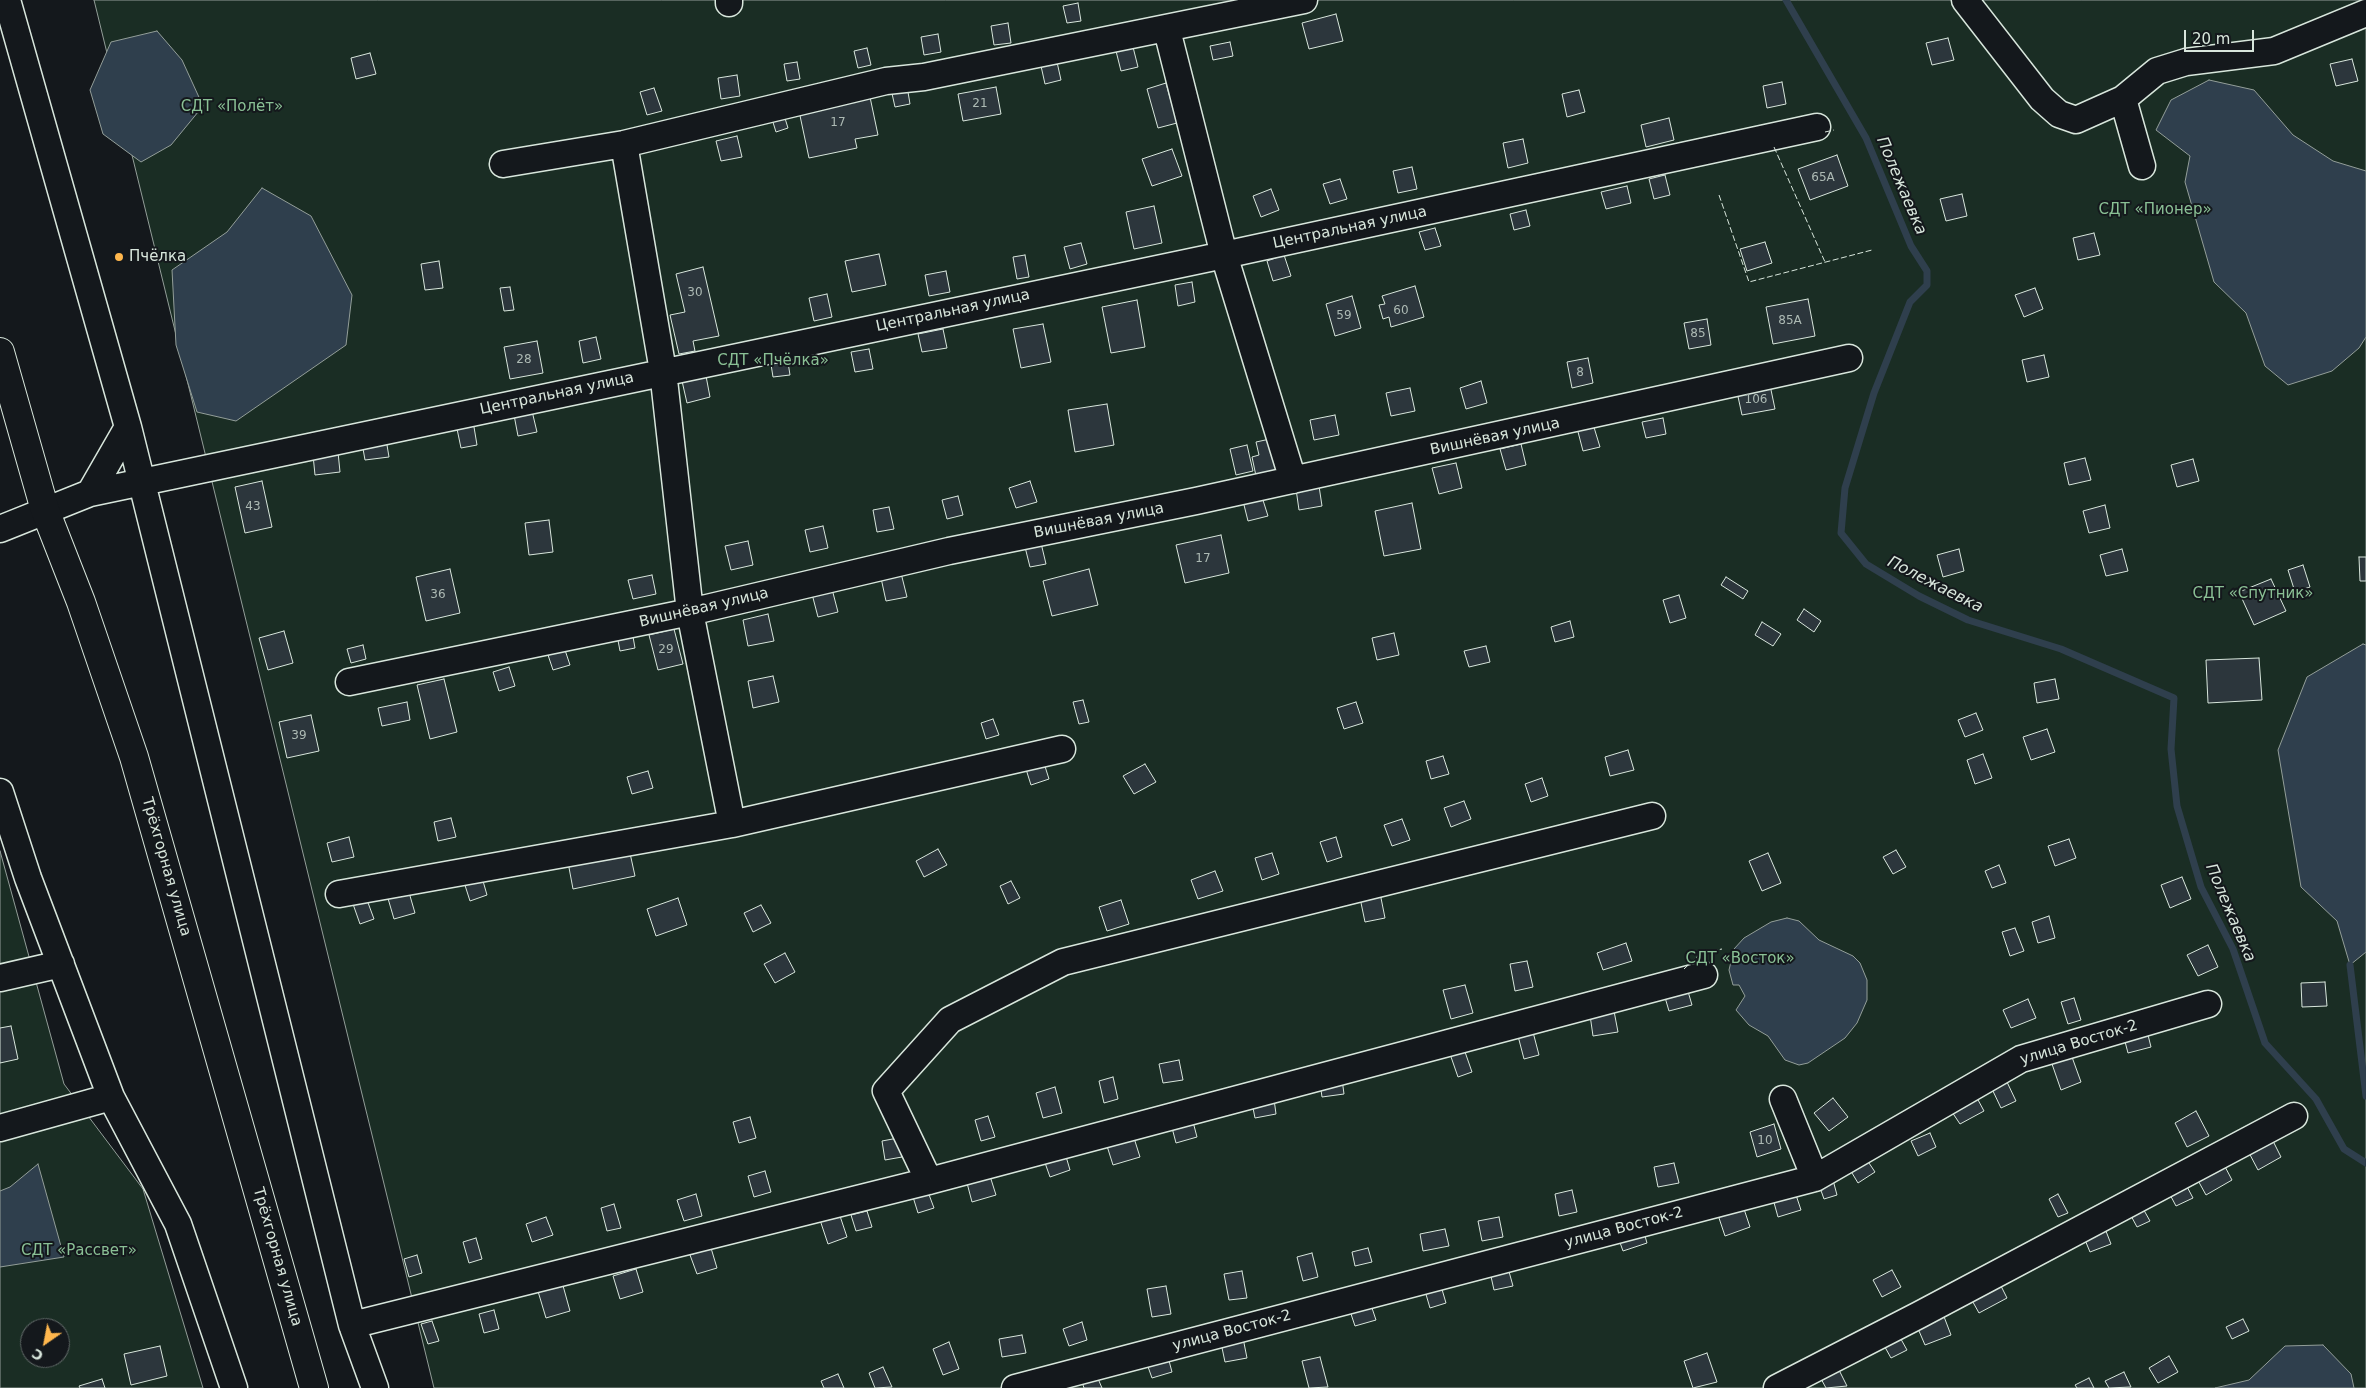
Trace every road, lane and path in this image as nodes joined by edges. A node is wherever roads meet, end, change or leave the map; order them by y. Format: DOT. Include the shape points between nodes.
graph roads {
  1 [pos="7,0"];
  2 [pos="1304,0"];
  3 [pos="1965,0"];
  4 [pos="2366,13"];
  5 [pos="1167,30"];
  6 [pos="2123,99"];
  7 [pos="1816,128"];
  8 [pos="624,144"];
  9 [pos="503,164"];
  10 [pos="2142,166"];
  11 [pos="1224,255"];
  12 [pos="0,352"];
  13 [pos="1849,358"];
  14 [pos="663,371"];
  15 [pos="128,427"];
  16 [pos="1293,480"];
  17 [pos="143,482"];
  18 [pos="90,493"];
  19 [pos="45,510"];
  20 [pos="0,529"];
  21 [pos="690,612"];
  22 [pos="349,682"];
  23 [pos="1062,749"];
  24 [pos="0,792"];
  25 [pos="1652,816"];
  26 [pos="732,824"];
  27 [pos="338,894"];
  28 [pos="61,964"];
  29 [pos="1704,975"];
  30 [pos="0,978"];
  31 [pos="2208,1004"];
  32 [pos="111,1097"];
  33 [pos="1783,1099"];
  34 [pos="2294,1116"];
  35 [pos="0,1128"];
  36 [pos="1815,1178"];
  37 [pos="928,1181"];
  38 [pos="352,1325"];
  39 [pos="231,1387"];
  40 [pos="314,1388"];
  41 [pos="375,1388"];
  42 [pos="1015,1388"];
  43 [pos="1777,1388"];
  1 -- 15 [label="street"];
  2 -- 5 [label="street"];
  3 -- 6 [label="street" via="2042,99 2059,114 2076,120"];
  4 -- 6 [label="street" via="2274,51 2186,62 2156,71"];
  5 -- 8 [label="street" via="924,77 886,81"];
  5 -- 11 [label="street"];
  6 -- 10 [label="street"];
  7 -- 11 [label="street, Центральная улица"];
  8 -- 9 [label="street"];
  8 -- 14 [label="street"];
  11 -- 14 [label="street, Центральная улица"];
  11 -- 16 [label="street"];
  12 -- 19 [label="highway, Трёхгорная улица"];
  13 -- 16 [label="street, Вишнёвая улица"];
  14 -- 17 [label="street, Центральная улица"];
  14 -- 21 [label="street"];
  15 -- 17 [label="street"];
  15 -- 18 [label="street"];
  16 -- 21 [label="street, Вишнёвая улица" via="949,551"];
  17 -- 18 [label="street, Центральная улица"];
  17 -- 38 [label="street"];
  18 -- 19 [label="street, Центральная улица"];
  19 -- 20 [label="street, Центральная улица"];
  19 -- 40 [label="highway, Трёхгорная улица" via="81,602 134,757"];
  21 -- 22 [label="street, Вишнёвая улица"];
  21 -- 26 [label="street"];
  23 -- 26 [label="street"];
  24 -- 28 [label="street"];
  25 -- 37 [label="street" via="1063,962 950,1020 886,1091"];
  26 -- 27 [label="street"];
  28 -- 30 [label="street"];
  28 -- 32 [label="street"];
  29 -- 37 [label="street"];
  31 -- 36 [label="street, улица Восток-2" via="2021,1059"];
  32 -- 35 [label="street"];
  32 -- 39 [label="street" via="178,1224"];
  33 -- 36 [label="street"];
  34 -- 43 [label="street"];
  36 -- 42 [label="street, улица Восток-2"];
  37 -- 38 [label="street"];
  38 -- 41 [label="street"];
}
